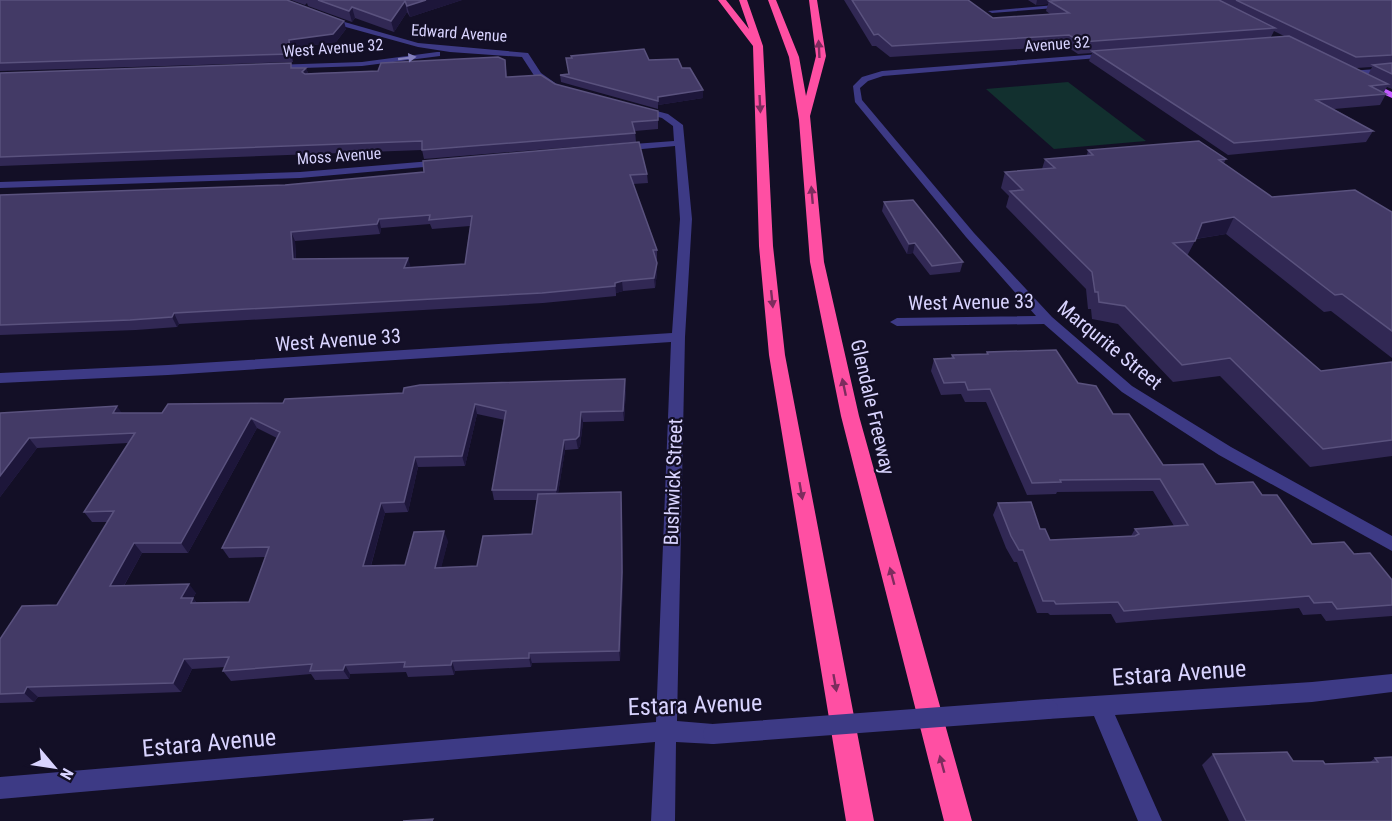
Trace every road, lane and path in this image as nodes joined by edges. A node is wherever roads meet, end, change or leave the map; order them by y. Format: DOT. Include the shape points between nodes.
graph roads {
  1 [pos="772,0"];
  2 [pos="1000,0"];
  3 [pos="723,2"];
  4 [pos="814,2"];
  5 [pos="745,4"];
  6 [pos="1073,6"];
  7 [pos="1014,9"];
  8 [pos="992,11"];
  9 [pos="314,15"];
  10 [pos="390,40"];
  11 [pos="758,46"];
  12 [pos="384,49"];
  13 [pos="452,51"];
  14 [pos="376,54"];
  15 [pos="1124,54"];
  16 [pos="362,64"];
  17 [pos="268,67"];
  18 [pos="1337,69"];
  19 [pos="1392,70"];
  20 [pos="905,71"];
  21 [pos="1348,74"];
  22 [pos="560,88"];
  23 [pos="1392,95"];
  24 [pos="631,108"];
  25 [pos="805,120"];
  26 [pos="680,144"];
  27 [pos="609,149"];
  28 [pos="454,162"];
  29 [pos="0,185"];
  30 [pos="1047,320"];
  31 [pos="897,322"];
  32 [pos="678,337"];
  33 [pos="0,378"];
  34 [pos="1392,544"];
  35 [pos="1392,683"];
  36 [pos="1100,705"];
  37 [pos="666,730"];
  38 [pos="0,788"];
  39 [pos="663,821"];
  40 [pos="860,821"];
  41 [pos="957,821"];
  42 [pos="1150,821"];
  1 -- 25 [label="highway, Glendale Freeway" via="794,57"];
  2 -- 7 [label="street"];
  3 -- 11 [label="highway"];
  25 -- 4 [label="highway, one-way" via="821,56"];
  5 -- 11 [label="highway"];
  6 -- 7 [label="street"];
  7 -- 8 [label="street"];
  9 -- 10 [label="street, Edward Avenue"];
  10 -- 12 [label="street"];
  10 -- 13 [label="street, Edward Avenue"];
  11 -- 40 [label="highway, one-way" via="766,246 777,354"];
  16 -- 13 [label="street, West Avenue 32, one-way"];
  13 -- 22 [label="street, Edward Avenue" via="502,50 525,55 538,75"];
  14 -- 16 [label="street"];
  15 -- 20 [label="street, Avenue 32"];
  16 -- 17 [label="street, West Avenue 32"];
  18 -- 21 [label="main road"];
  19 -- 21 [label="street"];
  20 -- 30 [label="street, Marqurite Street" via="865,79 856,88 858,100 970,235"];
  21 -- 23 [label="main road"];
  24 -- 26 [label="street" via="673,120 679,128"];
  41 -- 25 [label="highway, Glendale Freeway, one-way" via="850,416 817,262"];
  26 -- 27 [label="street"];
  26 -- 32 [label="street, Bushwick Street" via="686,219"];
  28 -- 29 [label="street, Moss Avenue" via="300,175"];
  30 -- 31 [label="street, West Avenue 33"];
  30 -- 34 [label="street, Marqurite Street" via="1126,389 1225,451"];
  32 -- 33 [label="street, West Avenue 33"];
  32 -- 37 [label="street, Bushwick Street"];
  35 -- 36 [label="street, Estara Avenue"];
  36 -- 37 [label="street, Estara Avenue, bridge" via="713,734"];
  36 -- 42 [label="street"];
  37 -- 38 [label="street, Estara Avenue"];
  37 -- 39 [label="street, Bushwick Street"];
}
